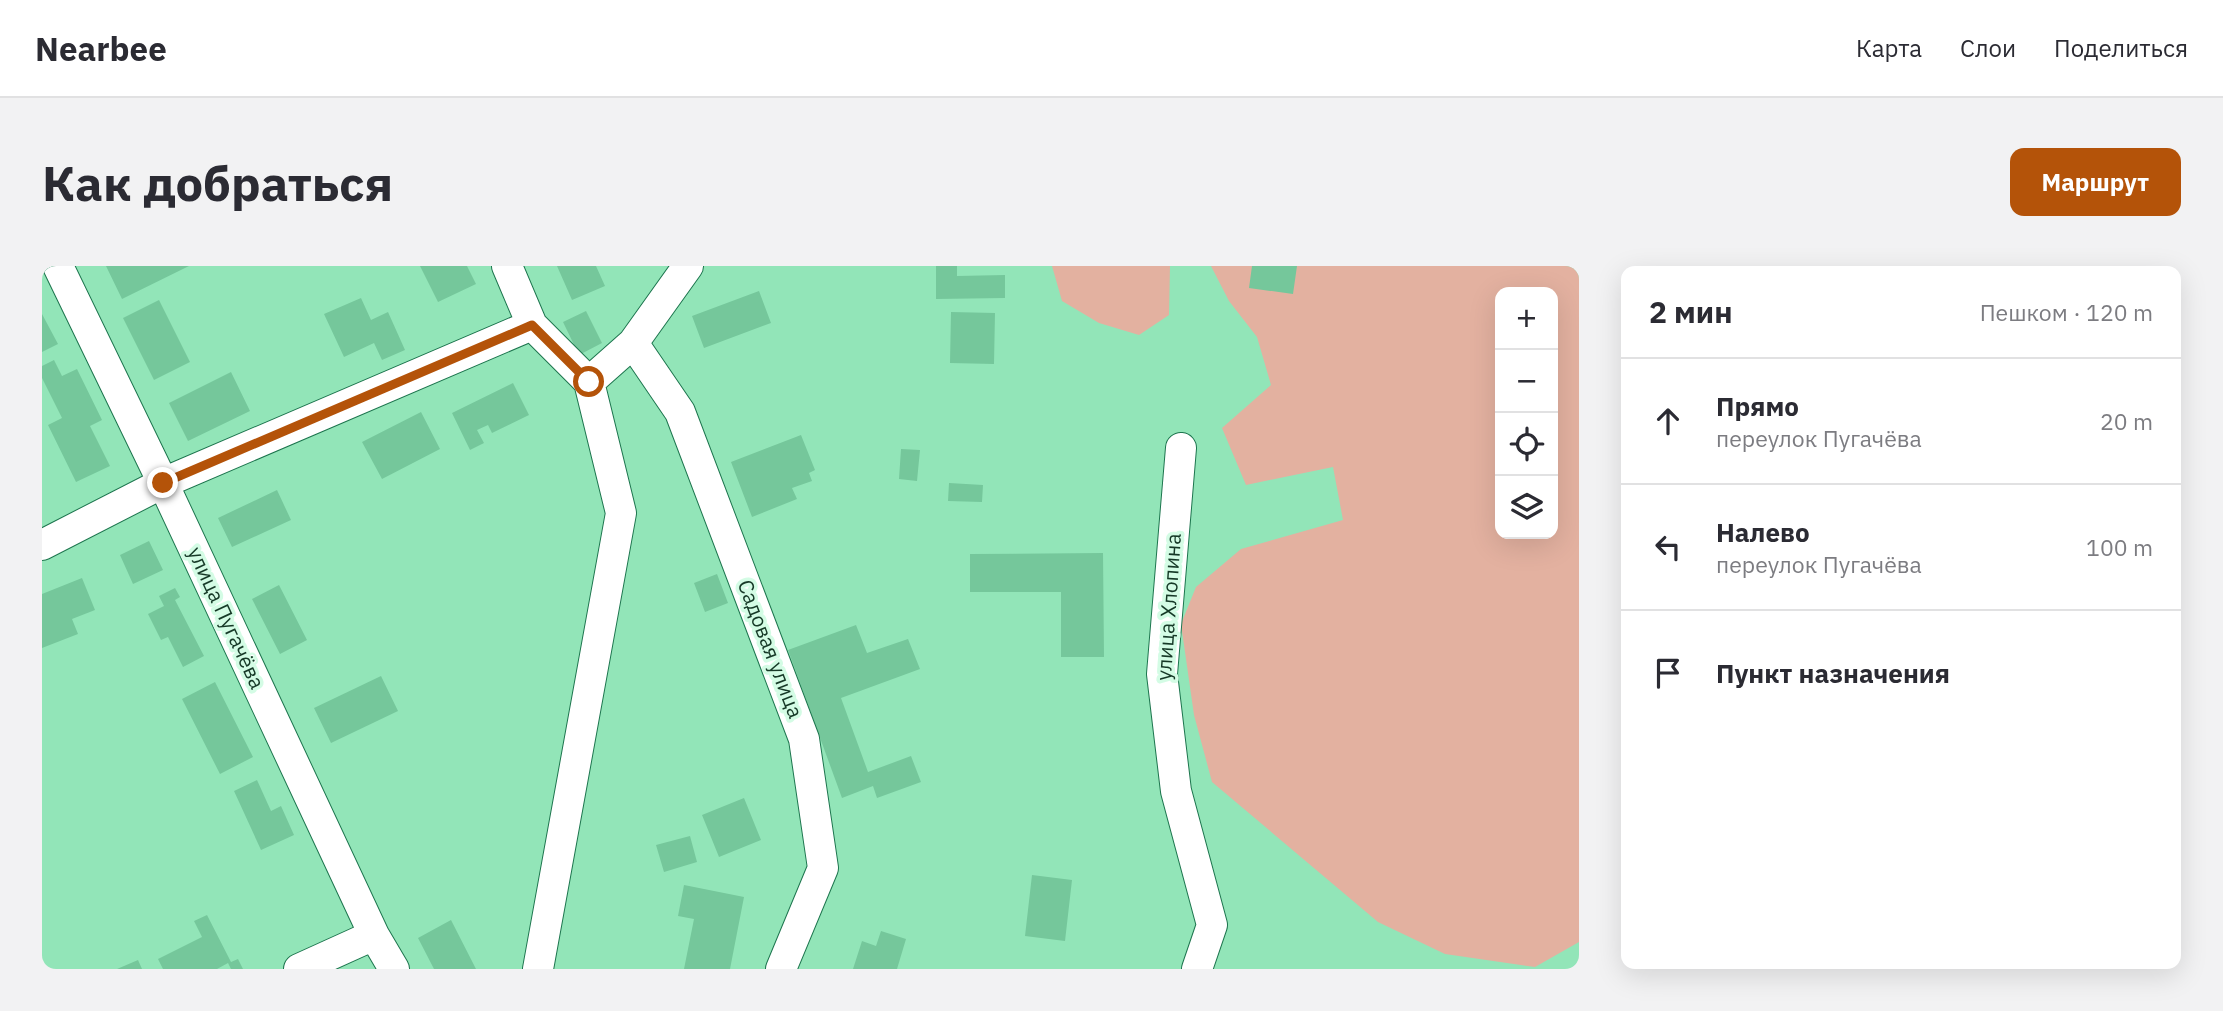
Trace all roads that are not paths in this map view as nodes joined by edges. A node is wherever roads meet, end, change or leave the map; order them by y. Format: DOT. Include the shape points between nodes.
graph roads {
  1 [pos="58,266"];
  2 [pos="507,266"];
  3 [pos="688,266"];
  4 [pos="532,325"];
  5 [pos="633,344"];
  6 [pos="589,382"];
  7 [pos="1181,448"];
  8 [pos="163,483"];
  9 [pos="42,545"];
  10 [pos="374,935"];
  11 [pos="299,969"];
  12 [pos="394,969"];
  13 [pos="538,969"];
  14 [pos="781,969"];
  15 [pos="1197,969"];
  1 -- 8 [label="street, улица Пугачёва"];
  2 -- 4 [label="street"];
  3 -- 5 [label="street"];
  4 -- 6 [label="street"];
  4 -- 8 [label="street"];
  5 -- 6 [label="street"];
  5 -- 14 [label="street, Садовая улица" via="680,412 804,739 823,868"];
  6 -- 13 [label="street" via="621,513"];
  7 -- 15 [label="street, улица Хлопина" via="1162,674 1176,791 1212,925"];
  8 -- 9 [label="street"];
  8 -- 10 [label="street, улица Пугачёва"];
  10 -- 11 [label="street"];
  10 -- 12 [label="street, улица Пугачёва"];
}
